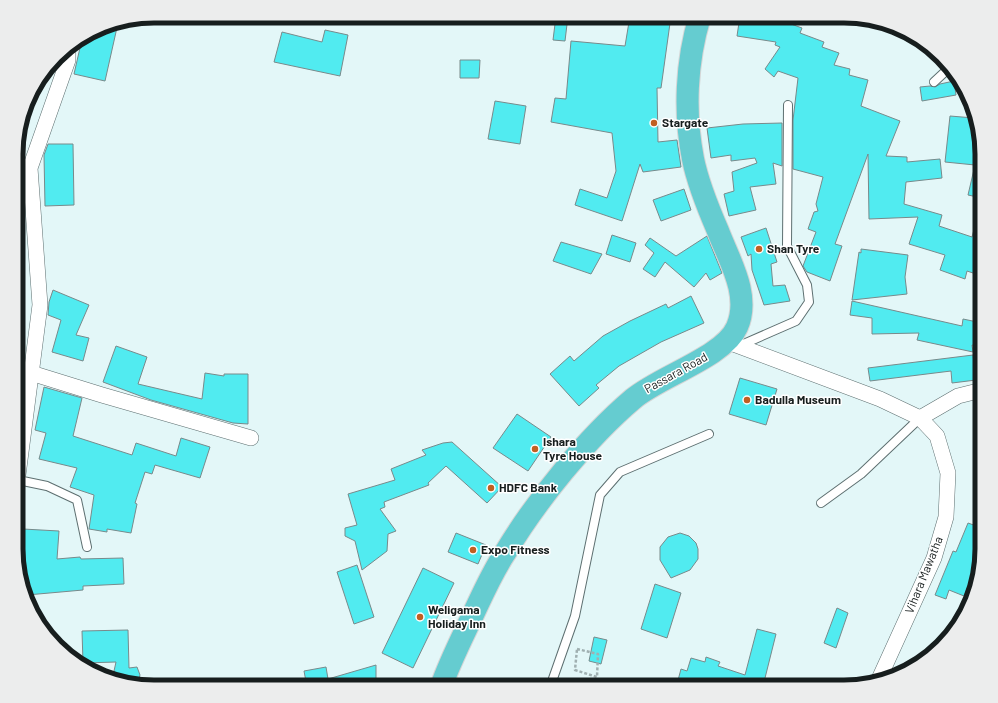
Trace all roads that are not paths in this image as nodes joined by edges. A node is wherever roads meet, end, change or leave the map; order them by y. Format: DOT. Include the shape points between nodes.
graph roads {
  1 [pos="699,23"];
  2 [pos="68,56"];
  3 [pos="945,72"];
  4 [pos="934,82"];
  5 [pos="788,105"];
  6 [pos="733,344"];
  7 [pos="31,372"];
  8 [pos="975,392"];
  9 [pos="920,418"];
  10 [pos="709,434"];
  11 [pos="23,438"];
  12 [pos="250,438"];
  13 [pos="23,481"];
  14 [pos="821,503"];
  15 [pos="87,547"];
  16 [pos="881,675"];
  17 [pos="445,680"];
  18 [pos="552,680"];
  1 -- 6 [label="highway, Passara Road" via="688,82 688,120 693,160 738,284 741,307"];
  2 -- 7 [label="street" via="30,168 40,304"];
  3 -- 4 [label="lane"];
  5 -- 6 [label="lane" via="787,246 807,285 809,302 796,321"];
  6 -- 9 [label="street, Vihara Mawatha" via="880,399"];
  6 -- 17 [label="highway, Passara Road" via="669,375 636,396 610,420 563,473 521,527 504,554 459,644"];
  7 -- 11 [label="street"];
  7 -- 12 [label="street" via="102,396"];
  8 -- 9 [label="street" via="958,396"];
  9 -- 14 [label="lane" via="861,474"];
  9 -- 16 [label="street, Vihara Mawatha" via="937,436 948,473 946,517 934,558"];
  10 -- 18 [label="lane" via="620,472 600,495 575,616"];
  13 -- 15 [label="lane" via="47,486 77,500"];
}
